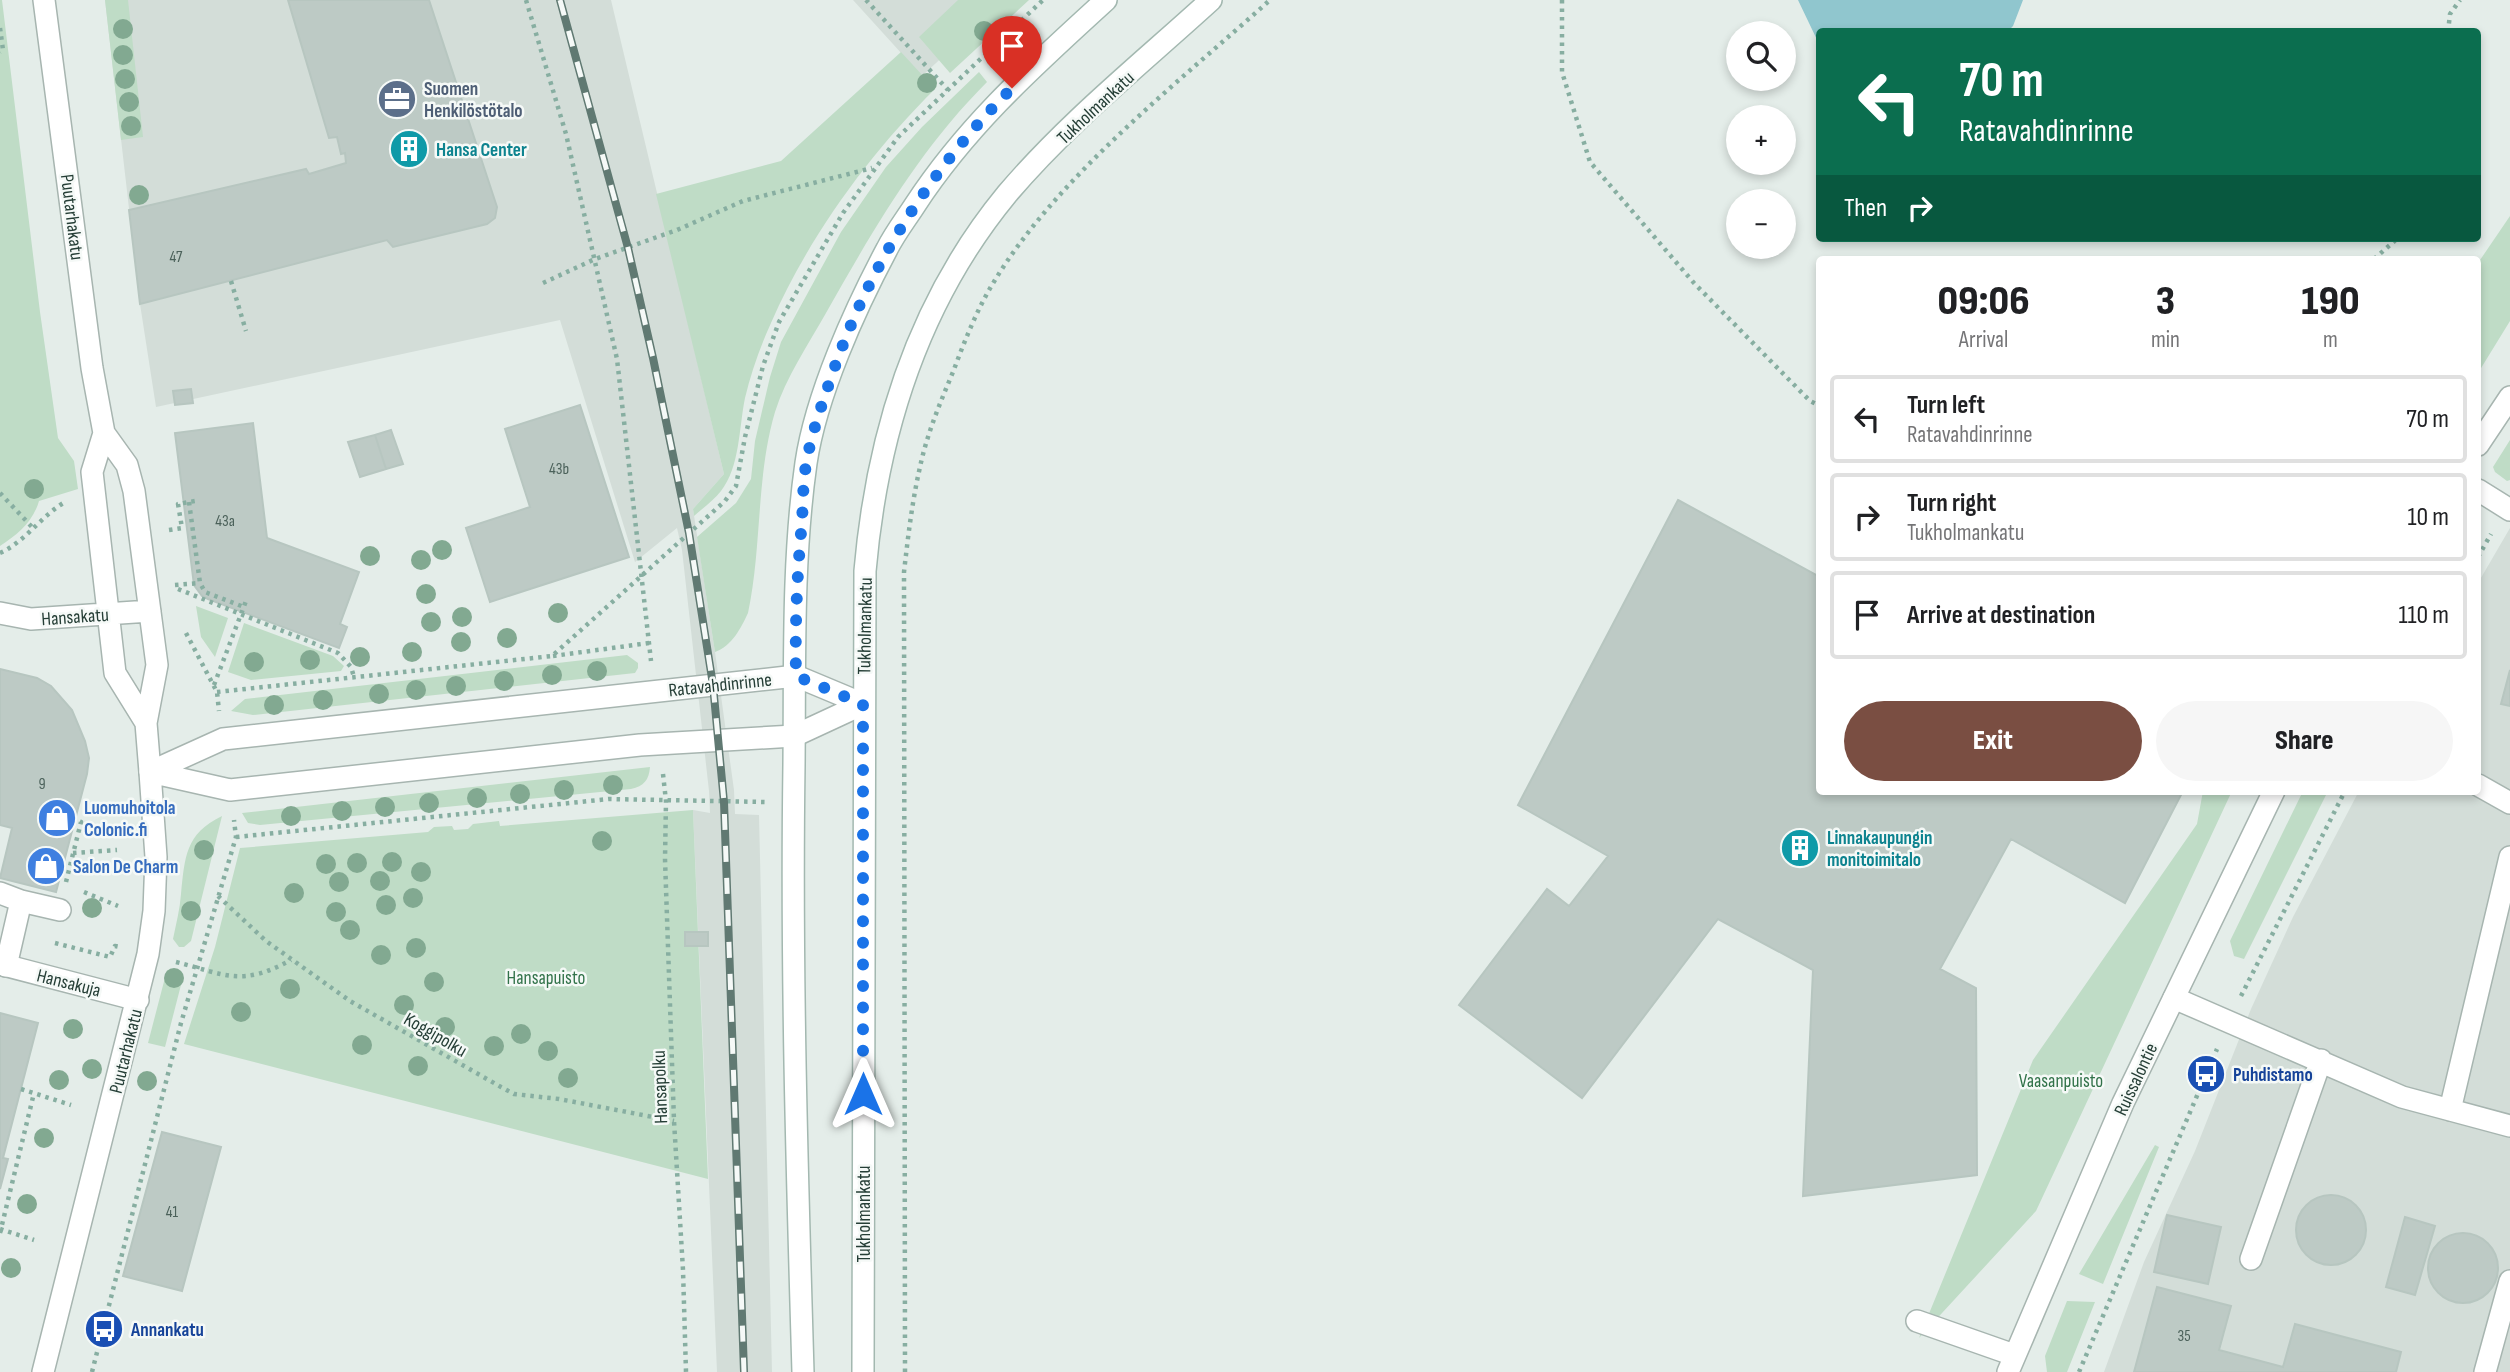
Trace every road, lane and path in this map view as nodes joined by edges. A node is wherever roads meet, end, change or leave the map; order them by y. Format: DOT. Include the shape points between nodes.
graph roads {
  1 [pos="44,0"];
  2 [pos="526,0"];
  3 [pos="866,0"];
  4 [pos="1043,0"];
  5 [pos="1106,0"];
  6 [pos="1211,0"];
  7 [pos="1270,0"];
  8 [pos="1562,0"];
  9 [pos="2460,0"];
  10 [pos="0,28"];
  11 [pos="2449,28"];
  12 [pos="0,52"];
  13 [pos="948,90"];
  14 [pos="873,168"];
  15 [pos="2393,242"];
  16 [pos="2377,256"];
  17 [pos="595,259"];
  18 [pos="231,281"];
  19 [pos="543,283"];
  20 [pos="246,331"];
  21 [pos="2510,397"];
  22 [pos="1816,404"];
  23 [pos="104,433"];
  24 [pos="2481,440"];
  25 [pos="2481,492"];
  26 [pos="0,493"];
  27 [pos="2510,510"];
  28 [pos="32,527"];
  29 [pos="182,528"];
  30 [pos="640,576"];
  31 [pos="200,583"];
  32 [pos="150,611"];
  33 [pos="0,613"];
  34 [pos="108,614"];
  35 [pos="240,616"];
  36 [pos="552,656"];
  37 [pos="796,676"];
  38 [pos="354,677"];
  39 [pos="214,686"];
  40 [pos="217,692"];
  41 [pos="863,704"];
  42 [pos="146,723"];
  43 [pos="794,737"];
  44 [pos="150,772"];
  45 [pos="2481,787"];
  46 [pos="2272,795"];
  47 [pos="666,801"];
  48 [pos="763,802"];
  49 [pos="2510,803"];
  50 [pos="75,820"];
  51 [pos="117,850"];
  52 [pos="73,853"];
  53 [pos="2510,857"];
  54 [pos="65,888"];
  55 [pos="0,893"];
  56 [pos="218,896"];
  57 [pos="21,901"];
  58 [pos="118,906"];
  59 [pos="60,910"];
  60 [pos="14,932"];
  61 [pos="114,946"];
  62 [pos="291,960"];
  63 [pos="3,965"];
  64 [pos="197,967"];
  65 [pos="2174,998"];
  66 [pos="138,1000"];
  67 [pos="2320,1060"];
  68 [pos="21,1089"];
  69 [pos="34,1093"];
  70 [pos="71,1105"];
  71 [pos="2449,1110"];
  72 [pos="674,1121"];
  73 [pos="2510,1126"];
  74 [pos="0,1231"];
  75 [pos="34,1240"];
  76 [pos="2127,1259"];
  77 [pos="2251,1259"];
  78 [pos="2510,1281"];
  79 [pos="1917,1321"];
  80 [pos="2011,1364"];
  81 [pos="43,1372"];
  82 [pos="92,1372"];
  83 [pos="686,1372"];
  84 [pos="803,1372"];
  85 [pos="863,1372"];
  86 [pos="905,1372"];
  87 [pos="2079,1372"];
  88 [pos="2485,1372"];
  1 -- 23 [label="street, Puutarhakatu"];
  2 -- 17 [label="path" via="566,134"];
  3 -- 13 [label="path"];
  4 -- 13 [label="path"];
  5 -- 37 [label="street" via="1027,72 935,174 889,245 844,339 807,461 795,602"];
  6 -- 41 [label="street, Tukholmankatu" via="1079,120 1015,186 978,234 934,310 897,400 876,480 864,571"];
  7 -- 86 [label="path" via="1104,149 1028,235 972,321 933,419 920,467 904,572"];
  8 -- 22 [label="path" via="1562,72 1590,162 1694,283"];
  9 -- 11 [label="path"];
  10 -- 12 [label="path"];
  13 -- 14 [label="path"];
  14 -- 17 [label="path" via="743,201"];
  14 -- 30 [label="path" via="779,323 763,366 736,486 715,512"];
  15 -- 16 [label="path"];
  17 -- 19 [label="path"];
  17 -- 30 [label="path" via="617,359"];
  18 -- 20 [label="path"];
  21 -- 24 [label="street"];
  23 -- 32 [label="street, Puutarhakatu" via="127,465 134,491"];
  23 -- 34 [label="street, Puutarhakatu" via="92,472"];
  25 -- 27 [label="street"];
  26 -- 28 [label="path"];
  29 -- 31 [label="path" via="178,504 192,502"];
  30 -- 36 [label="path"];
  30 -- 36 [label="path" via="649,643"];
  31 -- 35 [label="path" via="205,592 245,604"];
  31 -- 35 [label="path" via="170,586"];
  32 -- 34 [label="street, Hansakatu"];
  32 -- 42 [label="street, Puutarhakatu" via="157,665"];
  33 -- 34 [label="street, Hansakatu" via="31,619"];
  34 -- 42 [label="street, Puutarhakatu" via="114,673"];
  35 -- 38 [label="path" via="338,653"];
  35 -- 39 [label="path"];
  36 -- 38 [label="path"];
  37 -- 41 [label="street, Ratavahdinrinne"];
  37 -- 43 [label="street"];
  37 -- 44 [label="street, Ratavahdinrinne" via="223,739"];
  38 -- 40 [label="path"];
  41 -- 43 [label="street"];
  41 -- 85 [label="street, Tukholmankatu"];
  42 -- 44 [label="street, Puutarhakatu"];
  43 -- 44 [label="street" via="640,745 230,790"];
  43 -- 84 [label="street" via="796,1143"];
  44 -- 66 [label="street, Puutarhakatu" via="156,857 154,911"];
  45 -- 49 [label="street"];
  46 -- 65 [label="street, Ruissalontie"];
  47 -- 48 [label="path"];
  47 -- 56 [label="path" via="609,799 236,837"];
  47 -- 72 [label="path, Hansapolku"];
  50 -- 52 [label="path" via="80,822"];
  51 -- 52 [label="path"];
  52 -- 54 [label="path"];
  53 -- 71 [label="street"];
  54 -- 58 [label="path"];
  54 -- 59 [label="path"];
  55 -- 57 [label="street"];
  56 -- 62 [label="path, Koggipolku"];
  56 -- 64 [label="path"];
  57 -- 59 [label="street"];
  57 -- 60 [label="street"];
  60 -- 61 [label="path" via="110,957"];
  60 -- 63 [label="street"];
  62 -- 64 [label="path" via="251,977"];
  62 -- 72 [label="path, Koggipolku" via="350,1000 514,1094"];
  63 -- 66 [label="street, Hansakuja"];
  64 -- 82 [label="path"];
  65 -- 67 [label="street"];
  65 -- 80 [label="street, Ruissalontie" via="2123,1103"];
  66 -- 81 [label="street, Puutarhakatu"];
  67 -- 71 [label="street" via="2402,1097"];
  67 -- 77 [label="street"];
  68 -- 69 [label="path"];
  69 -- 70 [label="path"];
  69 -- 74 [label="path"];
  71 -- 73 [label="street"];
  72 -- 83 [label="path, Hansapolku"];
  74 -- 75 [label="path"];
  76 -- 87 [label="path"];
  78 -- 88 [label="street"];
  79 -- 80 [label="street"];
}
